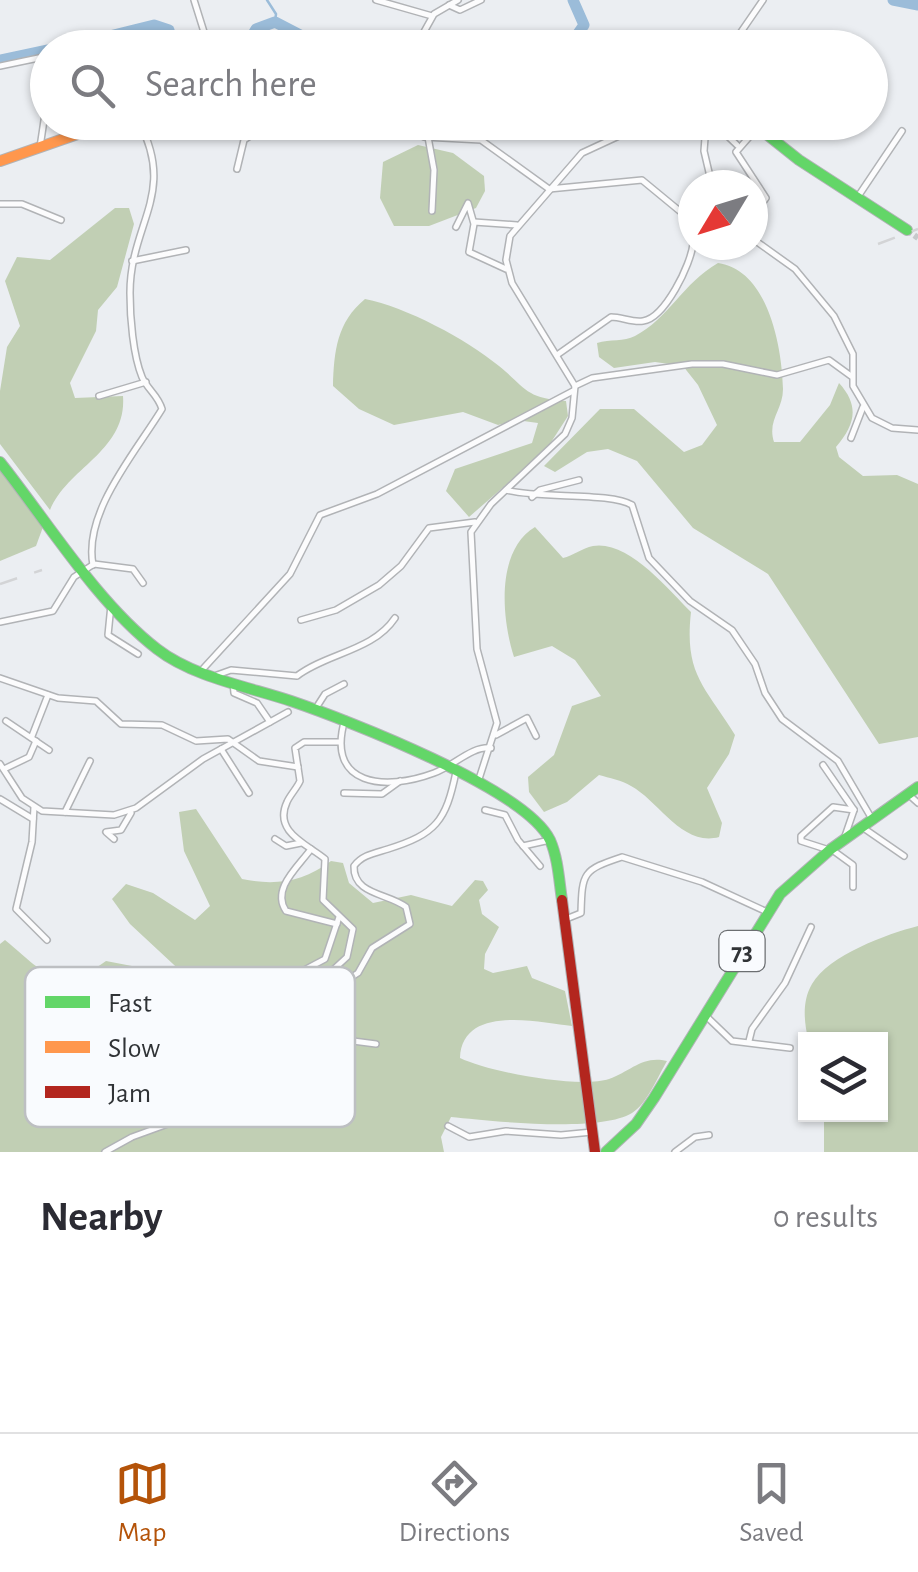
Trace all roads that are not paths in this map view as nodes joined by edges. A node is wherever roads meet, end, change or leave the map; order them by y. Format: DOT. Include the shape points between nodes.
graph roads {
  1 [pos="194,0"];
  2 [pos="376,0"];
  3 [pos="458,0"];
  4 [pos="481,0"];
  5 [pos="763,0"];
  6 [pos="449,5"];
  7 [pos="432,16"];
  8 [pos="204,30"];
  9 [pos="424,30"];
  10 [pos="742,30"];
  11 [pos="30,60"];
  12 [pos="0,66"];
  13 [pos="902,131"];
  14 [pos="41,140"];
  15 [pos="60,140"];
  16 [pos="146,140"];
  17 [pos="244,140"];
  18 [pos="426,140"];
  19 [pos="480,140"];
  20 [pos="610,140"];
  21 [pos="706,140"];
  22 [pos="732,140"];
  23 [pos="743,140"];
  24 [pos="775,140"];
  25 [pos="738,146"];
  26 [pos="40,147"];
  27 [pos="0,161"];
  28 [pos="237,169"];
  29 [pos="706,170"];
  30 [pos="748,170"];
  31 [pos="550,189"];
  32 [pos="857,198"];
  33 [pos="0,204"];
  34 [pos="678,207"];
  35 [pos="432,211"];
  36 [pos="61,220"];
  37 [pos="474,222"];
  38 [pos="518,225"];
  39 [pos="456,227"];
  40 [pos="907,230"];
  41 [pos="186,250"];
  42 [pos="768,250"];
  43 [pos="689,260"];
  44 [pos="132,261"];
  45 [pos="508,269"];
  46 [pos="557,355"];
  47 [pos="851,376"];
  48 [pos="146,382"];
  49 [pos="574,388"];
  50 [pos="98,396"];
  51 [pos="864,404"];
  52 [pos="918,430"];
  53 [pos="850,438"];
  54 [pos="0,462"];
  55 [pos="579,480"];
  56 [pos="506,490"];
  57 [pos="532,496"];
  58 [pos="475,522"];
  59 [pos="89,567"];
  60 [pos="142,583"];
  61 [pos="112,604"];
  62 [pos="395,618"];
  63 [pos="301,620"];
  64 [pos="0,622"];
  65 [pos="138,654"];
  66 [pos="201,672"];
  67 [pos="215,676"];
  68 [pos="0,678"];
  69 [pos="233,682"];
  70 [pos="344,684"];
  71 [pos="48,695"];
  72 [pos="316,708"];
  73 [pos="288,712"];
  74 [pos="346,720"];
  75 [pos="6,722"];
  76 [pos="270,722"];
  77 [pos="496,735"];
  78 [pos="536,736"];
  79 [pos="34,738"];
  80 [pos="234,742"];
  81 [pos="340,742"];
  82 [pos="492,748"];
  83 [pos="221,749"];
  84 [pos="48,750"];
  85 [pos="29,757"];
  86 [pos="90,761"];
  87 [pos="38,762"];
  88 [pos="823,765"];
  89 [pos="2,766"];
  90 [pos="298,767"];
  91 [pos="451,770"];
  92 [pos="400,782"];
  93 [pos="478,782"];
  94 [pos="913,790"];
  95 [pos="250,793"];
  96 [pos="344,793"];
  97 [pos="0,799"];
  98 [pos="918,803"];
  99 [pos="34,808"];
  100 [pos="132,810"];
  101 [pos="486,810"];
  102 [pos="854,810"];
  103 [pos="65,812"];
  104 [pos="33,819"];
  105 [pos="872,819"];
  106 [pos="861,827"];
  107 [pos="114,839"];
  108 [pos="275,839"];
  109 [pos="844,839"];
  110 [pos="550,840"];
  111 [pos="301,842"];
  112 [pos="522,846"];
  113 [pos="311,849"];
  114 [pos="830,849"];
  115 [pos="904,856"];
  116 [pos="540,866"];
  117 [pos="853,887"];
  118 [pos="767,912"];
  119 [pos="566,919"];
  120 [pos="338,921"];
  121 [pos="811,927"];
  122 [pos="47,940"];
  123 [pos="310,967"];
  124 [pos="336,967"];
  125 [pos="355,975"];
  126 [pos="704,1014"];
  127 [pos="355,1040"];
  128 [pos="749,1041"];
  129 [pos="376,1044"];
  130 [pos="790,1048"];
  131 [pos="448,1126"];
  132 [pos="160,1127"];
  133 [pos="592,1132"];
  134 [pos="709,1134"];
  135 [pos="105,1152"];
  136 [pos="594,1152"];
  137 [pos="606,1152"];
  138 [pos="675,1152"];
  1 -- 8 [label="street"];
  2 -- 7 [label="street"];
  3 -- 6 [label="street"];
  4 -- 6 [label="street" via="460,10"];
  5 -- 10 [label="street"];
  6 -- 7 [label="street"];
  7 -- 9 [label="street"];
  11 -- 12 [label="street"];
  13 -- 32 [label="street"];
  14 -- 26 [label="street"];
  15 -- 26 [label="street"];
  16 -- 44 [label="street" via="156,180"];
  17 -- 28 [label="street"];
  18 -- 35 [label="street" via="434,170"];
  19 -- 31 [label="street"];
  20 -- 31 [label="street" via="582,153"];
  21 -- 29 [label="street"];
  22 -- 25 [label="street"];
  23 -- 25 [label="street"];
  24 -- 32 [label="street"];
  25 -- 30 [label="street"];
  26 -- 27 [label="street"];
  31 -- 34 [label="street" via="642,180"];
  31 -- 38 [label="street"];
  32 -- 40 [label="street"];
  33 -- 36 [label="street" via="22,204"];
  37 -- 38 [label="street"];
  37 -- 39 [label="street" via="465,203"];
  37 -- 45 [label="street" via="468,252"];
  38 -- 45 [label="street" via="507,246"];
  41 -- 44 [label="street"];
  42 -- 47 [label="street" via="795,269 834,316 852,354"];
  43 -- 46 [label="street" via="652,318 612,317"];
  44 -- 48 [label="street" via="131,307"];
  45 -- 46 [label="street"];
  46 -- 49 [label="street"];
  47 -- 49 [label="street" via="828,360 776,375 702,364 592,378"];
  47 -- 51 [label="street"];
  48 -- 50 [label="street"];
  48 -- 59 [label="street" via="162,409 94,523"];
  49 -- 56 [label="street" via="565,434"];
  49 -- 66 [label="street" via="377,494 320,515 286,580"];
  51 -- 52 [label="street" via="884,426"];
  51 -- 53 [label="street"];
  54 -- 59 [label="street"];
  55 -- 57 [label="street"];
  56 -- 57 [label="street"];
  56 -- 58 [label="street"];
  57 -- 105 [label="street" via="614,498 632,505 649,558 690,601 732,630 782,718 838,761"];
  58 -- 63 [label="street" via="429,528 380,585 336,610"];
  58 -- 77 [label="street" via="474,620"];
  59 -- 60 [label="street" via="132,570"];
  59 -- 61 [label="street"];
  59 -- 64 [label="street" via="53,611"];
  61 -- 65 [label="street" via="108,635"];
  61 -- 66 [label="street" via="146,641"];
  62 -- 67 [label="street" via="372,640 297,676 231,670"];
  66 -- 67 [label="street"];
  67 -- 69 [label="street"];
  68 -- 71 [label="street"];
  69 -- 72 [label="street"];
  69 -- 76 [label="street" via="234,693 257,704"];
  70 -- 72 [label="street"];
  71 -- 79 [label="street"];
  71 -- 80 [label="street" via="96,701 121,724 162,725 196,742"];
  72 -- 74 [label="street"];
  73 -- 76 [label="street"];
  74 -- 81 [label="street"];
  74 -- 91 [label="street"];
  75 -- 79 [label="street"];
  76 -- 80 [label="street"];
  77 -- 78 [label="street" via="526,718"];
  77 -- 82 [label="street"];
  79 -- 84 [label="street"];
  79 -- 85 [label="street"];
  80 -- 83 [label="street"];
  80 -- 90 [label="street" via="260,762"];
  81 -- 90 [label="street" via="299,744"];
  81 -- 92 [label="street" via="351,774"];
  82 -- 91 [label="street" via="479,748"];
  82 -- 93 [label="street"];
  83 -- 95 [label="street"];
  83 -- 100 [label="street"];
  85 -- 87 [label="street"];
  85 -- 89 [label="street"];
  86 -- 103 [label="street"];
  88 -- 102 [label="street"];
  89 -- 99 [label="street"];
  90 -- 111 [label="street" via="300,785 285,814 288,830"];
  91 -- 92 [label="street"];
  91 -- 93 [label="street"];
  91 -- 125 [label="street" via="446,813 429,832 354,866 363,887 404,905 410,924 374,947"];
  92 -- 96 [label="street" via="382,794"];
  93 -- 110 [label="street" via="529,812"];
  94 -- 98 [label="street"];
  94 -- 105 [label="street, 73"];
  97 -- 104 [label="street"];
  99 -- 103 [label="street"];
  99 -- 104 [label="street"];
  100 -- 103 [label="street" via="106,816"];
  100 -- 107 [label="street" via="121,830 106,832"];
  101 -- 112 [label="street" via="505,815"];
  102 -- 109 [label="street"];
  102 -- 114 [label="street" via="833,807 800,836"];
  104 -- 122 [label="street" via="16,909"];
  105 -- 106 [label="street, 73"];
  106 -- 109 [label="street, 73"];
  106 -- 115 [label="street"];
  108 -- 111 [label="street" via="286,846"];
  109 -- 114 [label="street, 73"];
  110 -- 112 [label="street"];
  110 -- 119 [label="street"];
  111 -- 113 [label="street"];
  112 -- 116 [label="street"];
  113 -- 120 [label="street" via="327,863 323,900"];
  113 -- 120 [label="street" via="282,888 281,904 286,912"];
  114 -- 117 [label="street" via="853,865"];
  114 -- 118 [label="street, 73"];
  118 -- 119 [label="street" via="622,857 587,873 581,912"];
  118 -- 126 [label="street, 73"];
  119 -- 133 [label="street"];
  120 -- 123 [label="street" via="325,959"];
  120 -- 124 [label="street" via="353,930 348,955"];
  121 -- 128 [label="street"];
  126 -- 128 [label="street" via="732,1040"];
  126 -- 137 [label="street, 73" via="636,1124"];
  127 -- 129 [label="street"];
  128 -- 130 [label="street"];
  131 -- 133 [label="street" via="469,1137"];
  132 -- 135 [label="street"];
  133 -- 136 [label="street"];
  134 -- 138 [label="street"];
}
